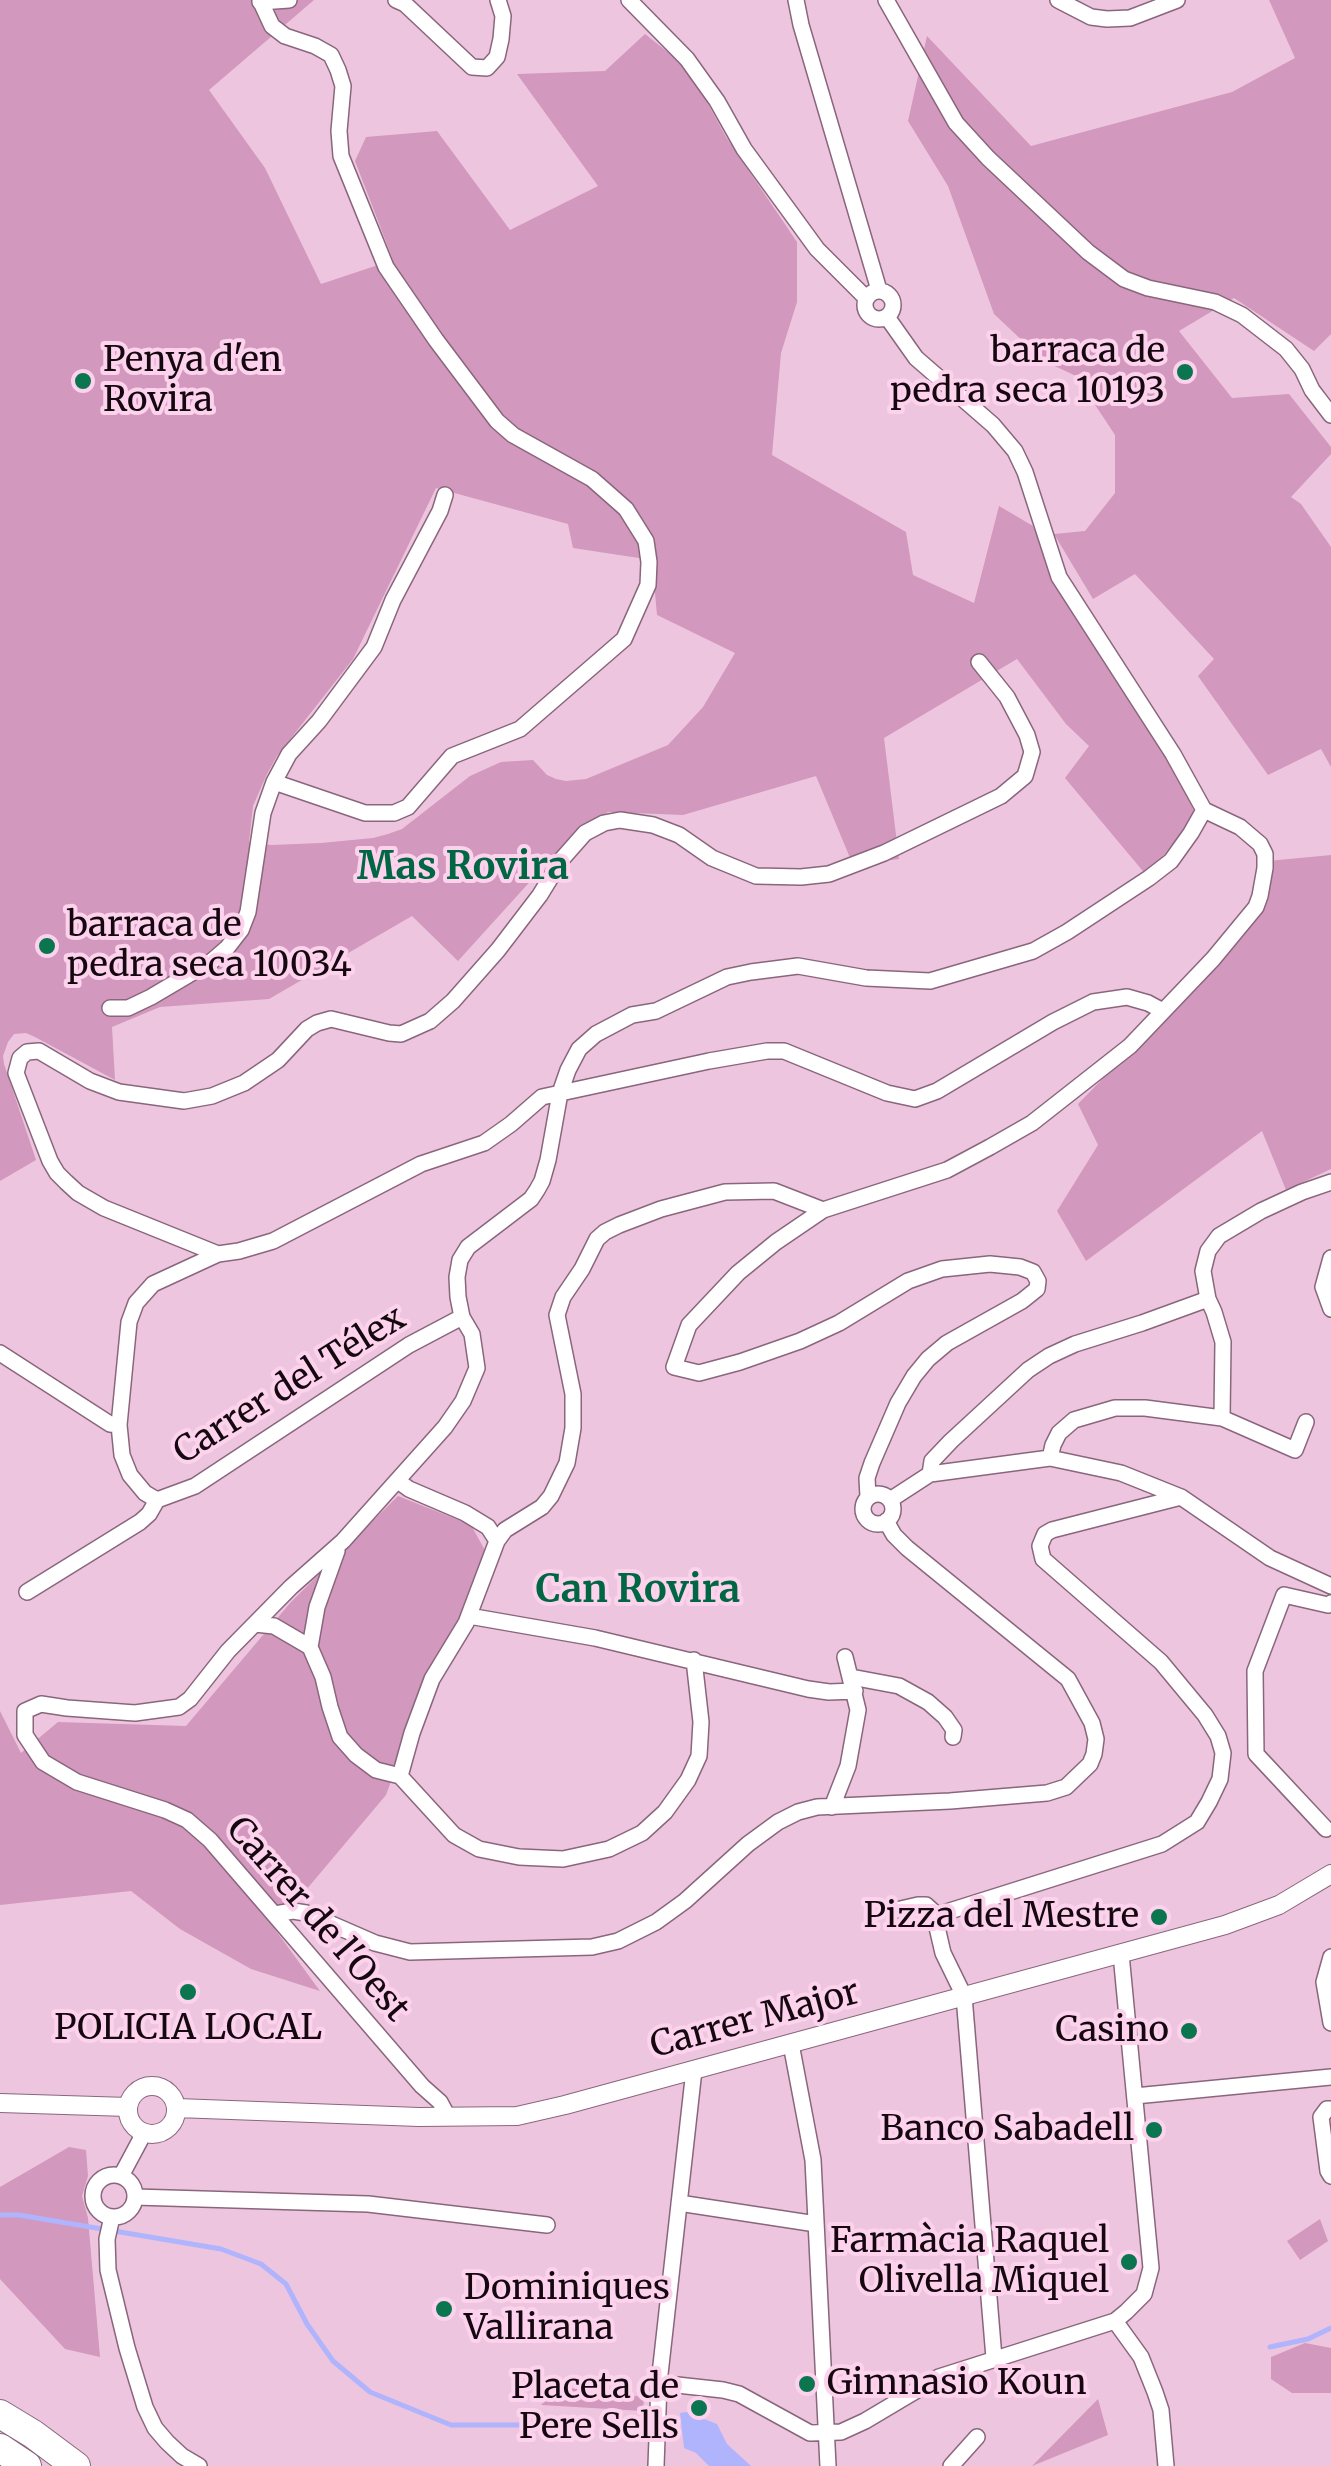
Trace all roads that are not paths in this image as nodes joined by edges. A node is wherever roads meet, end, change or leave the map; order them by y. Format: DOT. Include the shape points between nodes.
graph roads {
  1 [pos="289,0"];
  2 [pos="396,0"];
  3 [pos="498,0"];
  4 [pos="628,0"];
  5 [pos="796,0"];
  6 [pos="886,0"];
  7 [pos="1058,0"];
  8 [pos="1177,0"];
  9 [pos="260,1"];
  10 [pos="873,294"];
  11 [pos="1331,415"];
  12 [pos="445,495"];
  13 [pos="979,662"];
  14 [pos="274,782"];
  15 [pos="1204,810"];
  16 [pos="110,1008"];
  17 [pos="1163,1011"];
  18 [pos="560,1092"];
  19 [pos="1331,1182"];
  20 [pos="823,1210"];
  21 [pos="218,1254"];
  22 [pos="1331,1258"];
  23 [pos="1208,1299"];
  24 [pos="1331,1309"];
  25 [pos="462,1317"];
  26 [pos="0,1352"];
  27 [pos="1222,1418"];
  28 [pos="1306,1422"];
  29 [pos="120,1425"];
  30 [pos="1050,1458"];
  31 [pos="930,1474"];
  32 [pos="398,1481"];
  33 [pos="868,1497"];
  34 [pos="1181,1497"];
  35 [pos="157,1500"];
  36 [pos="890,1500"];
  37 [pos="886,1521"];
  38 [pos="343,1541"];
  39 [pos="497,1541"];
  40 [pos="1331,1586"];
  41 [pos="27,1592"];
  42 [pos="1331,1602"];
  43 [pos="469,1616"];
  44 [pos="256,1624"];
  45 [pos="310,1648"];
  46 [pos="844,1656"];
  47 [pos="694,1660"];
  48 [pos="853,1684"];
  49 [pos="953,1737"];
  50 [pos="400,1776"];
  51 [pos="832,1807"];
  52 [pos="1326,1829"];
  53 [pos="1331,1874"];
  54 [pos="892,1911"];
  55 [pos="276,1914"];
  56 [pos="937,1914"];
  57 [pos="1121,1954"];
  58 [pos="1331,1956"];
  59 [pos="964,1996"];
  60 [pos="1331,2023"];
  61 [pos="791,2044"];
  62 [pos="694,2070"];
  63 [pos="1331,2077"];
  64 [pos="422,2086"];
  65 [pos="1135,2096"];
  66 [pos="0,2102"];
  67 [pos="128,2107"];
  68 [pos="177,2108"];
  69 [pos="1331,2109"];
  70 [pos="419,2117"];
  71 [pos="448,2117"];
  72 [pos="144,2133"];
  73 [pos="121,2176"];
  74 [pos="1331,2176"];
  75 [pos="135,2197"];
  76 [pos="679,2203"];
  77 [pos="112,2217"];
  78 [pos="816,2224"];
  79 [pos="547,2225"];
  80 [pos="1114,2321"];
  81 [pos="994,2358"];
  82 [pos="659,2382"];
  83 [pos="0,2414"];
  84 [pos="825,2434"];
  85 [pos="977,2437"];
  86 [pos="0,2448"];
  87 [pos="27,2466"];
  88 [pos="76,2466"];
  89 [pos="199,2466"];
  90 [pos="656,2466"];
  91 [pos="828,2466"];
  92 [pos="951,2466"];
  93 [pos="1166,2466"];
  1 -- 9 [label="street"];
  2 -- 3 [label="street" via="472,67 488,68 501,39"];
  4 -- 10 [label="street" via="686,60 817,249"];
  5 -- 10 [label="street"];
  6 -- 11 [label="street" via="956,122 1088,252 1124,279 1242,315 1286,349"];
  7 -- 8 [label="street" via="1107,19 1130,18"];
  9 -- 14 [label="street" via="272,26 331,56 343,86 341,156 386,266 436,340 497,421 592,479 626,509 646,542 648,562 648,585 624,639 520,729 452,756 408,807 365,813"];
  10 -- 15 [label="street" via="865,308 869,316 887,317 916,358 1016,451 1059,577"];
  12 -- 14 [label="street" via="374,647"];
  13 -- 21 [label="street" via="1027,735 1032,752 1025,776 1001,796 884,853 829,874 756,876 679,835 620,820 585,833 453,1002 402,1034 331,1019 317,1023 244,1084 184,1101 119,1092 39,1050 22,1055 18,1078 57,1173 104,1208"];
  14 -- 16 [label="street" via="241,930 212,961 128,1008"];
  15 -- 17 [label="street" via="1260,844 1264,882 1256,908"];
  15 -- 18 [label="street" via="1172,860 1033,952 930,982 798,966 727,977 596,1034 579,1049"];
  17 -- 18 [label="street" via="1127,996 1093,1002 915,1099 784,1051"];
  17 -- 20 [label="street" via="1130,1046 1032,1123 947,1170"];
  18 -- 21 [label="street, Carrer del Télex" via="542,1097 484,1143 421,1164 273,1240"];
  18 -- 25 [label="street" via="537,1190 460,1260"];
  19 -- 23 [label="street" via="1219,1236 1203,1271"];
  20 -- 33 [label="street" via="738,1273 689,1325 674,1367 699,1373 785,1346 942,1270 1020,1266 1038,1281 1022,1301 947,1344 914,1376 866,1478"];
  20 -- 39 [label="street" via="774,1190 726,1192 660,1210 597,1239 557,1315 573,1394 568,1463 542,1507"];
  21 -- 29 [label="street, Carrer del Télex" via="153,1284 136,1303"];
  22 -- 24 [label="street" via="1324,1286"];
  23 -- 27 [label="street" via="1223,1342"];
  23 -- 31 [label="street" via="1049,1356 951,1441 932,1461"];
  25 -- 32 [label="street" via="475,1348 471,1384 445,1427"];
  25 -- 35 [label="street, Carrer del Télex" via="409,1344 195,1486"];
  26 -- 29 [label="street"];
  27 -- 28 [label="street" via="1295,1450"];
  27 -- 30 [label="street" via="1114,1408 1074,1420 1059,1433"];
  29 -- 35 [label="street, Carrer del Télex" via="130,1475"];
  30 -- 31 [label="street"];
  30 -- 34 [label="street" via="1120,1473"];
  31 -- 36 [label="street"];
  32 -- 38 [label="street"];
  32 -- 39 [label="street" via="488,1527"];
  33 -- 36 [label="street"];
  33 -- 37 [label="street" via="868,1520"];
  34 -- 40 [label="street" via="1270,1558"];
  34 -- 56 [label="street" via="1052,1530 1040,1546 1043,1559 1161,1662 1205,1715 1223,1753 1209,1802 1197,1822 1162,1844"];
  35 -- 41 [label="street" via="140,1522"];
  36 -- 37 [label="street" via="893,1512"];
  37 -- 51 [label="street" via="907,1548 1068,1679 1092,1723 1094,1754 1066,1788 1047,1793"];
  38 -- 44 [label="street"];
  38 -- 45 [label="street"];
  39 -- 43 [label="street"];
  42 -- 52 [label="street" via="1284,1595 1255,1671 1256,1754"];
  43 -- 47 [label="street"];
  43 -- 50 [label="street" via="432,1679"];
  44 -- 45 [label="street" via="274,1626"];
  44 -- 55 [label="street, Carrer de l'Oest" via="180,1707 135,1713 41,1704 25,1711 25,1735 43,1762 76,1782 187,1820"];
  45 -- 50 [label="street" via="340,1737 376,1770"];
  46 -- 48 [label="street"];
  47 -- 48 [label="street" via="808,1689 829,1692"];
  47 -- 50 [label="street" via="702,1738 694,1770 654,1824 609,1849 563,1859 479,1849 454,1836"];
  48 -- 49 [label="street" via="899,1686 945,1717"];
  48 -- 51 [label="street" via="854,1738"];
  51 -- 55 [label="street" via="778,1822 656,1922 605,1944 410,1952 306,1913"];
  53 -- 57 [label="street, Carrer Major" via="1255,1915"];
  54 -- 56 [label="street" via="918,1904"];
  55 -- 64 [label="street, Carrer de l'Oest"];
  56 -- 59 [label="street" via="943,1953"];
  57 -- 59 [label="street, Carrer Major"];
  57 -- 65 [label="street"];
  58 -- 60 [label="street" via="1324,1982"];
  59 -- 61 [label="street, Carrer Major"];
  59 -- 81 [label="street"];
  61 -- 62 [label="street, Carrer Major"];
  61 -- 78 [label="street" via="813,2160"];
  62 -- 71 [label="street, Carrer Major" via="517,2116"];
  62 -- 76 [label="street"];
  63 -- 65 [label="street"];
  64 -- 70 [label="street"];
  64 -- 71 [label="street, Carrer de l'Oest"];
  65 -- 80 [label="street" via="1152,2268 1144,2294"];
  66 -- 67 [label="street"];
  67 -- 68 [label="street" via="139,2090 154,2086 169,2092"];
  67 -- 72 [label="street"];
  68 -- 70 [label="street, Carrer Major"];
  68 -- 72 [label="street" via="169,2128"];
  69 -- 74 [label="street" via="1321,2117"];
  70 -- 71 [label="street, Carrer Major"];
  72 -- 73 [label="street"];
  73 -- 75 [label="street"];
  73 -- 77 [label="street" via="107,2176 94,2192 99,2211"];
  75 -- 77 [label="street" via="129,2212"];
  75 -- 79 [label="street" via="368,2204"];
  76 -- 78 [label="street"];
  76 -- 82 [label="street"];
  77 -- 89 [label="street" via="108,2270 145,2406 167,2442"];
  78 -- 84 [label="street"];
  80 -- 81 [label="street"];
  80 -- 93 [label="street" via="1141,2357 1155,2392"];
  81 -- 84 [label="street"];
  82 -- 84 [label="street" via="739,2394 810,2433"];
  82 -- 90 [label="street"];
  83 -- 88 [label="highway"];
  84 -- 91 [label="street"];
  85 -- 92 [label="street"];
  86 -- 87 [label="highway"];
}
